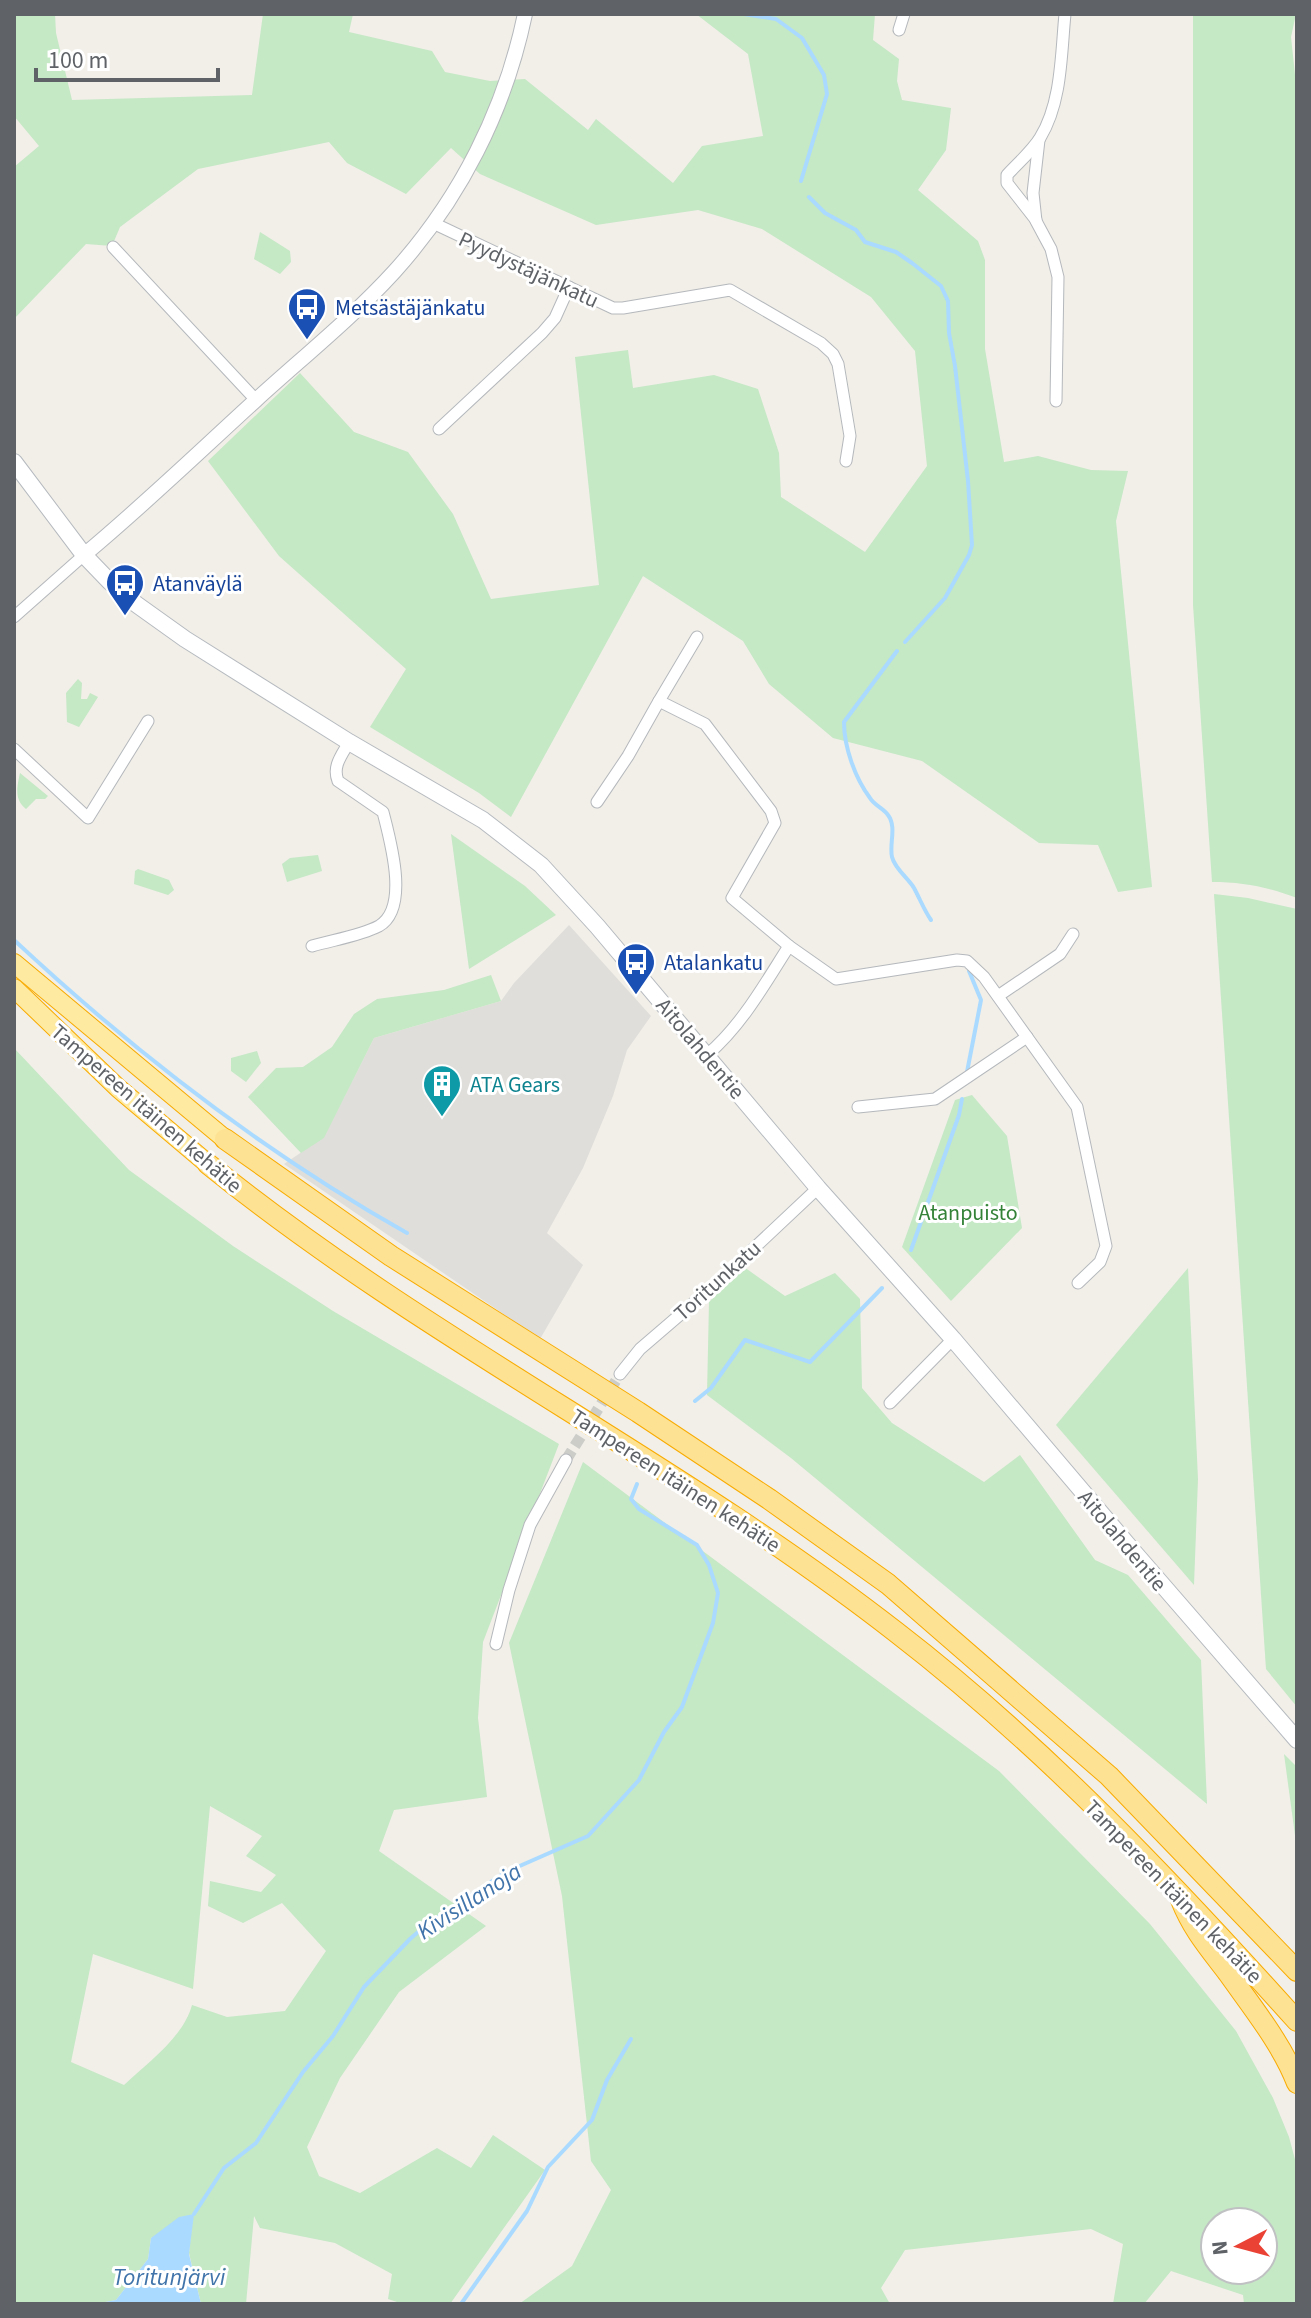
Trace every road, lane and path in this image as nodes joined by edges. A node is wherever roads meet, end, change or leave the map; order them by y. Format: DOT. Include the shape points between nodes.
graph roads {
  1 [pos="525,14"];
  2 [pos="904,14"];
  3 [pos="1065,14"];
  4 [pos="899,30"];
  5 [pos="1039,140"];
  6 [pos="1036,221"];
  7 [pos="433,223"];
  8 [pos="113,247"];
  9 [pos="569,287"];
  10 [pos="256,400"];
  11 [pos="1056,401"];
  12 [pos="439,429"];
  13 [pos="846,461"];
  14 [pos="14,462"];
  15 [pos="84,555"];
  16 [pos="14,617"];
  17 [pos="697,637"];
  18 [pos="659,701"];
  19 [pos="148,721"];
  20 [pos="349,742"];
  21 [pos="14,749"];
  22 [pos="597,802"];
  23 [pos="1073,934"];
  24 [pos="312,946"];
  25 [pos="789,946"];
  26 [pos="14,963"];
  27 [pos="14,988"];
  28 [pos="998,996"];
  29 [pos="1027,1037"];
  30 [pos="707,1055"];
  31 [pos="858,1107"];
  32 [pos="225,1139"];
  33 [pos="208,1164"];
  34 [pos="818,1188"];
  35 [pos="1078,1283"];
  36 [pos="953,1339"];
  37 [pos="620,1374"];
  38 [pos="890,1403"];
  39 [pos="566,1460"];
  40 [pos="496,1644"];
  41 [pos="1297,1740"];
  42 [pos="1177,1889"];
  43 [pos="1297,1971"];
  44 [pos="1297,2021"];
  45 [pos="1297,2083"];
  1 -- 7 [label="street" via="496,112 471,165"];
  2 -- 4 [label="street"];
  3 -- 5 [label="street" via="1057,88"];
  5 -- 6 [label="street" via="1033,193"];
  5 -- 6 [label="street" via="1007,175 1007,183"];
  6 -- 11 [label="street" via="1058,277"];
  7 -- 9 [label="street, Pyydystäjänkatu"];
  7 -- 10 [label="street" via="366,301"];
  8 -- 10 [label="street"];
  9 -- 12 [label="street" via="542,333"];
  9 -- 13 [label="street, Pyydystäjänkatu" via="623,308 730,290 821,343 838,364 850,436"];
  10 -- 15 [label="street"];
  14 -- 15 [label="main road, Aitolahdentie"];
  15 -- 16 [label="street"];
  15 -- 20 [label="main road, Aitolahdentie" via="122,592 185,639"];
  17 -- 18 [label="street"];
  18 -- 22 [label="street"];
  18 -- 25 [label="street" via="705,724 771,811 775,823 732,898"];
  19 -- 21 [label="street" via="88,818"];
  20 -- 24 [label="street" via="336,765 336,778 383,812 395,905 378,926"];
  20 -- 30 [label="main road, Aitolahdentie" via="483,820 541,865"];
  23 -- 28 [label="street" via="1060,954"];
  25 -- 28 [label="street" via="836,979 967,961"];
  25 -- 30 [label="street" via="745,1015"];
  26 -- 32 [label="highway, Tampereen itäinen kehätie"];
  27 -- 33 [label="highway, Tampereen itäinen kehätie" via="118,1088"];
  28 -- 29 [label="street"];
  29 -- 31 [label="street" via="935,1099"];
  29 -- 35 [label="street" via="1077,1107 1082,1124 1106,1246 1100,1262"];
  30 -- 34 [label="main road, Aitolahdentie"];
  32 -- 43 [label="highway, Tampereen itäinen kehätie" via="391,1256 638,1412 888,1584 1109,1776"];
  33 -- 42 [label="highway, Tampereen itäinen kehätie" via="325,1251 702,1494 897,1632 1022,1738"];
  34 -- 36 [label="main road, Aitolahdentie"];
  34 -- 37 [label="street, Toritunkatu" via="640,1349"];
  36 -- 38 [label="street"];
  36 -- 41 [label="main road, Aitolahdentie"];
  39 -- 40 [label="street" via="530,1525"];
  42 -- 44 [label="highway, Tampereen itäinen kehätie"];
  42 -- 45 [label="highway" via="1191,1925 1275,2042"];
}
